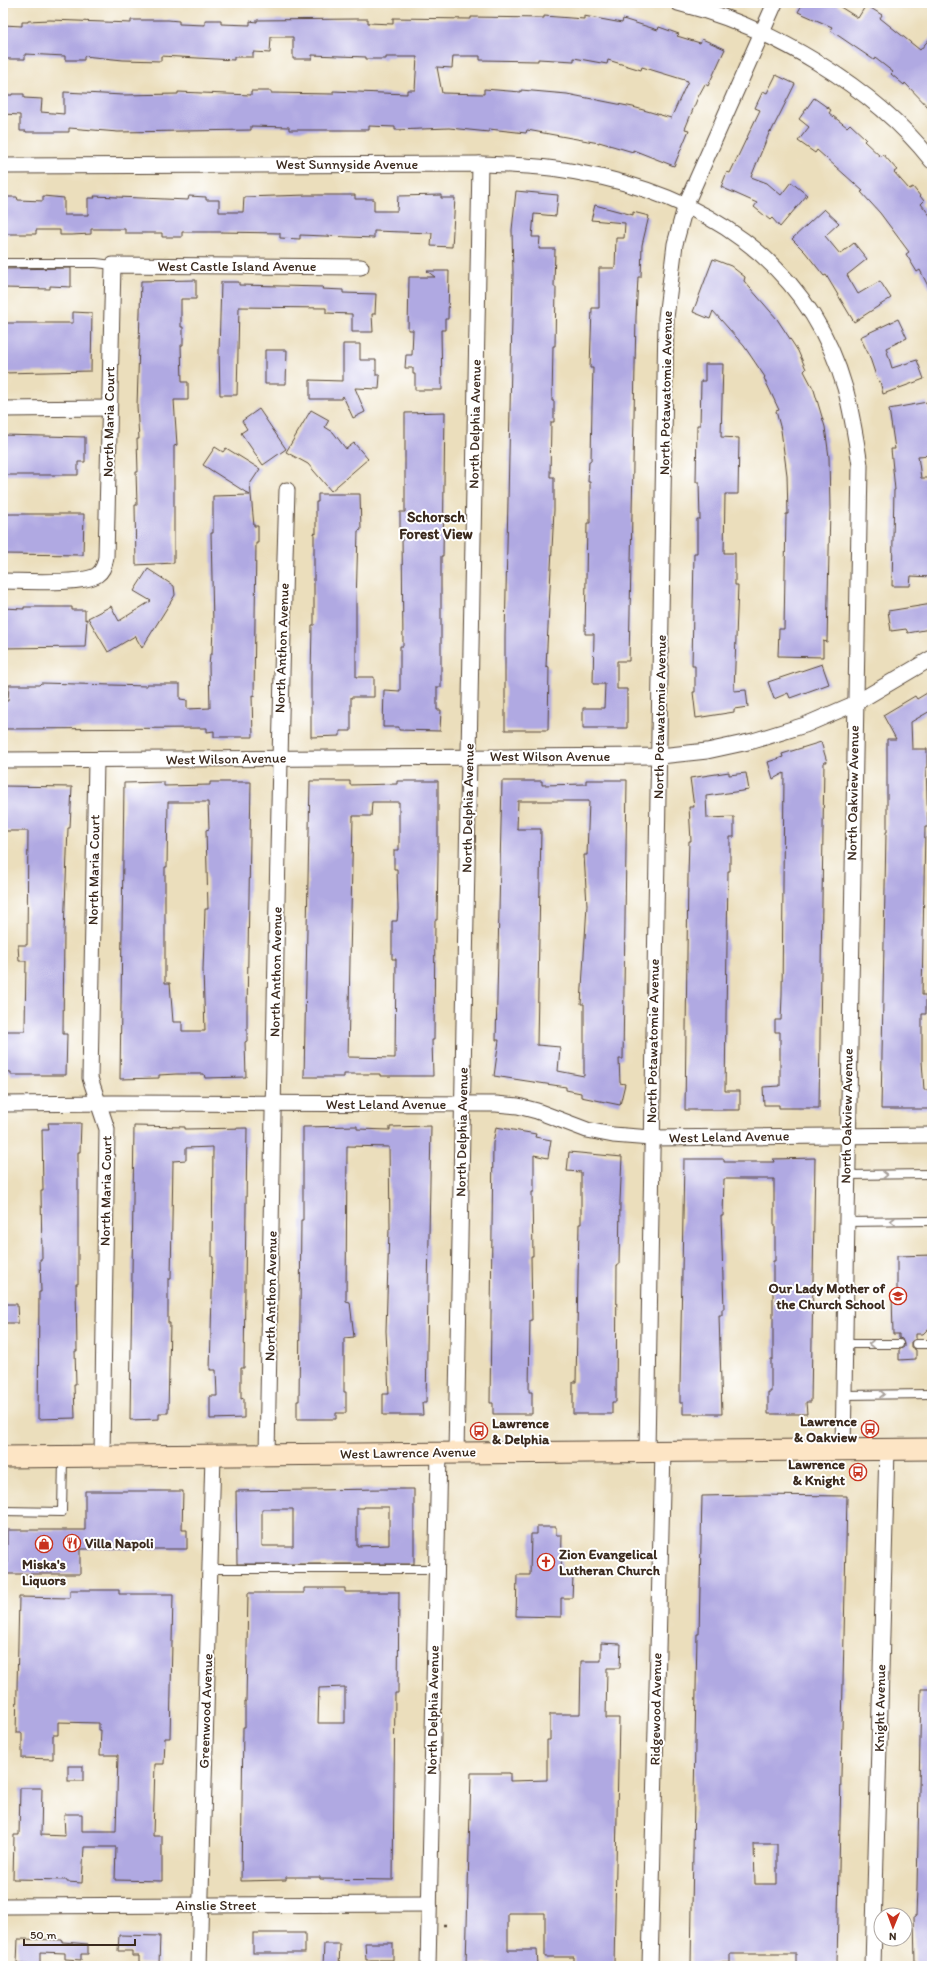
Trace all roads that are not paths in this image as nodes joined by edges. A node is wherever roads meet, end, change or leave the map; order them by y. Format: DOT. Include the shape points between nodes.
graph roads {
  1 [pos="678,3"];
  2 [pos="775,3"];
  3 [pos="761,32"];
  4 [pos="932,161"];
  5 [pos="480,164"];
  6 [pos="3,166"];
  7 [pos="686,204"];
  8 [pos="3,263"];
  9 [pos="113,265"];
  10 [pos="361,267"];
  11 [pos="109,408"];
  12 [pos="3,409"];
  13 [pos="286,490"];
  14 [pos="3,582"];
  15 [pos="932,658"];
  16 [pos="854,704"];
  17 [pos="469,756"];
  18 [pos="660,756"];
  19 [pos="278,758"];
  20 [pos="3,760"];
  21 [pos="96,760"];
  22 [pos="98,1103"];
  23 [pos="3,1104"];
  24 [pos="274,1104"];
  25 [pos="462,1104"];
  26 [pos="932,1134"];
  27 [pos="847,1136"];
  28 [pos="651,1138"];
  29 [pos="932,1174"];
  30 [pos="846,1175"];
  31 [pos="932,1221"];
  32 [pos="845,1222"];
  33 [pos="844,1344"];
  34 [pos="899,1344"];
  35 [pos="916,1344"];
  36 [pos="932,1344"];
  37 [pos="932,1394"];
  38 [pos="843,1395"];
  39 [pos="887,1449"];
  40 [pos="932,1449"];
  41 [pos="842,1450"];
  42 [pos="655,1451"];
  43 [pos="448,1453"];
  44 [pos="268,1454"];
  45 [pos="213,1455"];
  46 [pos="102,1456"];
  47 [pos="3,1457"];
  48 [pos="63,1457"];
  49 [pos="3,1511"];
  50 [pos="210,1569"];
  51 [pos="437,1569"];
  52 [pos="429,1904"];
  53 [pos="200,1905"];
  54 [pos="3,1906"];
  55 [pos="199,1966"];
  56 [pos="428,1966"];
  57 [pos="650,1966"];
  58 [pos="873,1966"];
  1 -- 3 [label="street" via="708,11"];
  2 -- 3 [label="street, North Potawatomie Avenue"];
  3 -- 4 [label="street" via="825,68 864,95 894,119"];
  3 -- 7 [label="street, North Potawatomie Avenue"];
  5 -- 6 [label="street, West Sunnyside Avenue"];
  5 -- 7 [label="street, West Sunnyside Avenue" via="546,167 576,172 648,190"];
  5 -- 17 [label="street, North Delphia Avenue"];
  7 -- 16 [label="street, North Oakview Avenue" via="748,242 775,266 795,289 814,317 831,350 845,387 860,465"];
  7 -- 18 [label="street, North Potawatomie Avenue" via="675,244 666,318"];
  8 -- 9 [label="lane"];
  9 -- 10 [label="street, West Castle Island Avenue"];
  9 -- 11 [label="street, North Maria Court"];
  11 -- 12 [label="street"];
  11 -- 14 [label="street, North Maria Court" via="105,566 97,575 86,579"];
  13 -- 19 [label="street, North Anthon Avenue"];
  15 -- 16 [label="street, West Wilson Avenue"];
  16 -- 18 [label="street, West Wilson Avenue" via="805,725 753,741 707,751"];
  16 -- 27 [label="street, North Oakview Avenue"];
  17 -- 18 [label="street, West Wilson Avenue"];
  17 -- 19 [label="street, West Wilson Avenue"];
  17 -- 25 [label="street, North Delphia Avenue"];
  18 -- 28 [label="street, North Potawatomie Avenue"];
  19 -- 21 [label="street, West Wilson Avenue"];
  19 -- 24 [label="street, North Anthon Avenue"];
  20 -- 21 [label="street, West Wilson Avenue"];
  21 -- 22 [label="street, North Maria Court" via="90,1078"];
  22 -- 23 [label="street, West Leland Avenue"];
  22 -- 24 [label="street, West Leland Avenue"];
  22 -- 46 [label="street, North Maria Court" via="107,1129"];
  24 -- 25 [label="street, West Leland Avenue"];
  24 -- 44 [label="street, North Anthon Avenue"];
  25 -- 28 [label="street, West Leland Avenue" via="518,1106 587,1130"];
  25 -- 43 [label="street, North Delphia Avenue"];
  26 -- 27 [label="street, West Leland Avenue"];
  27 -- 28 [label="street, West Leland Avenue"];
  27 -- 30 [label="street, North Oakview Avenue"];
  28 -- 42 [label="street, North Potawatomie Avenue"];
  30 -- 29 [label="lane, one-way"];
  30 -- 32 [label="street, North Oakview Avenue"];
  31 -- 32 [label="lane, one-way"];
  32 -- 33 [label="street, North Oakview Avenue"];
  34 -- 33 [label="lane, one-way"];
  33 -- 38 [label="street, North Oakview Avenue"];
  35 -- 36 [label="lane"];
  38 -- 37 [label="lane, one-way"];
  38 -- 41 [label="street, North Oakview Avenue"];
  39 -- 40 [label="main road, West Lawrence Avenue"];
  39 -- 41 [label="main road, West Lawrence Avenue"];
  39 -- 58 [label="street, Knight Avenue"];
  41 -- 42 [label="main road, West Lawrence Avenue"];
  42 -- 43 [label="main road, West Lawrence Avenue"];
  42 -- 57 [label="street, Ridgewood Avenue"];
  43 -- 44 [label="main road, West Lawrence Avenue"];
  43 -- 51 [label="street, North Delphia Avenue"];
  44 -- 45 [label="main road, West Lawrence Avenue"];
  45 -- 46 [label="main road, West Lawrence Avenue"];
  45 -- 50 [label="street, Greenwood Avenue"];
  46 -- 48 [label="main road, West Lawrence Avenue"];
  47 -- 48 [label="main road, West Lawrence Avenue"];
  48 -- 49 [label="lane" via="62,1512"];
  50 -- 51 [label="lane"];
  50 -- 53 [label="street, Greenwood Avenue"];
  51 -- 52 [label="street, North Delphia Avenue"];
  52 -- 53 [label="street, Ainslie Street"];
  52 -- 56 [label="street, North Delphia Avenue"];
  53 -- 54 [label="street, Ainslie Street"];
  53 -- 55 [label="street, Greenwood Avenue"];
}
